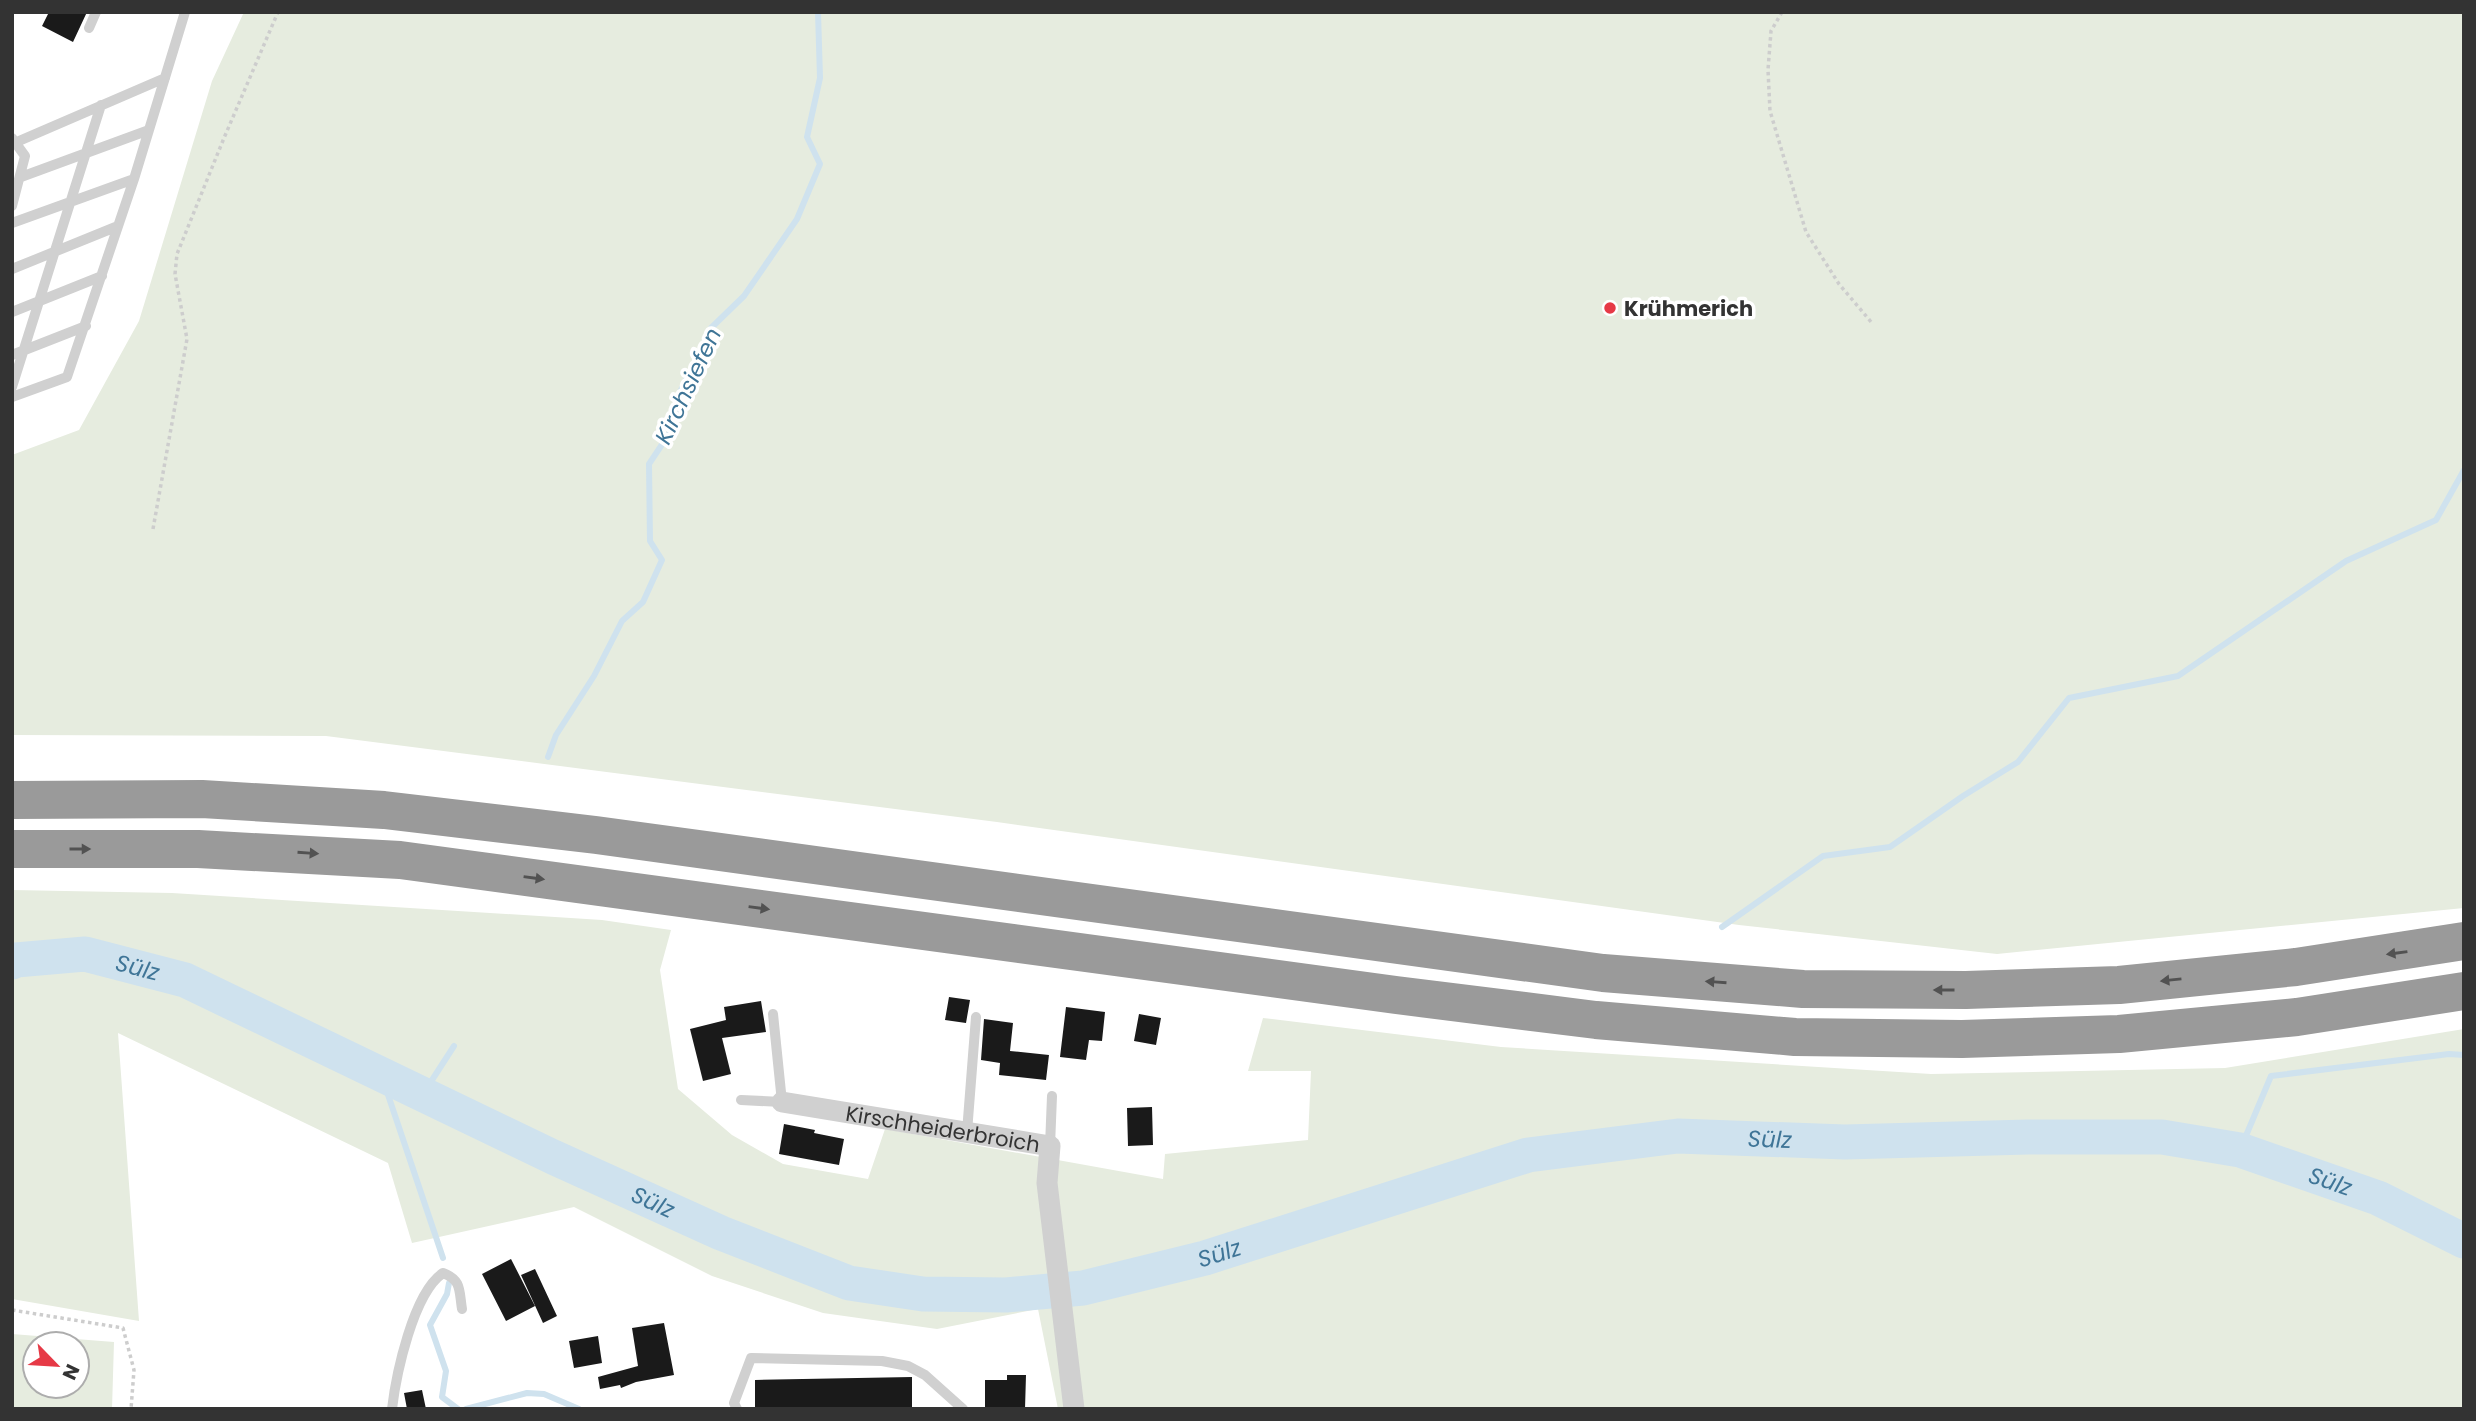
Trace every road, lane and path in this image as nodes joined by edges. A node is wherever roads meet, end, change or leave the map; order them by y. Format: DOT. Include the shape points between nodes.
graph roads {
  1 [pos="96,12"];
  2 [pos="186,12"];
  3 [pos="278,12"];
  4 [pos="1782,12"];
  5 [pos="89,28"];
  6 [pos="165,78"];
  7 [pos="101,105"];
  8 [pos="149,130"];
  9 [pos="13,143"];
  10 [pos="86,154"];
  11 [pos="21,177"];
  12 [pos="134,179"];
  13 [pos="70,203"];
  14 [pos="12,206"];
  15 [pos="12,223"];
  16 [pos="118,226"];
  17 [pos="55,251"];
  18 [pos="12,269"];
  19 [pos="102,276"];
  20 [pos="39,302"];
  21 [pos="12,312"];
  22 [pos="1871,323"];
  23 [pos="86,326"];
  24 [pos="18,353"];
  25 [pos="12,387"];
  26 [pos="12,397"];
  27 [pos="153,529"];
  28 [pos="12,800"];
  29 [pos="12,849"];
  30 [pos="2464,941"];
  31 [pos="2464,991"];
  32 [pos="773,1014"];
  33 [pos="976,1017"];
  34 [pos="1052,1096"];
  35 [pos="741,1100"];
  36 [pos="782,1102"];
  37 [pos="967,1132"];
  38 [pos="1050,1146"];
  39 [pos="462,1309"];
  40 [pos="12,1310"];
  41 [pos="131,1409"];
  42 [pos="392,1409"];
  43 [pos="737,1409"];
  44 [pos="963,1409"];
  45 [pos="1074,1409"];
  1 -- 5 [label="lane"];
  2 -- 6 [label="lane"];
  3 -- 27 [label="path" via="177,254 175,274 187,339"];
  4 -- 22 [label="path" via="1771,32 1770,111 1806,232"];
  6 -- 7 [label="lane"];
  6 -- 8 [label="lane"];
  7 -- 9 [label="lane"];
  7 -- 10 [label="lane"];
  8 -- 10 [label="lane"];
  8 -- 12 [label="lane"];
  9 -- 11 [label="lane" via="25,156"];
  10 -- 11 [label="lane"];
  10 -- 13 [label="lane"];
  11 -- 14 [label="lane"];
  12 -- 13 [label="lane"];
  12 -- 16 [label="lane"];
  13 -- 15 [label="lane"];
  13 -- 17 [label="lane"];
  16 -- 17 [label="lane"];
  16 -- 19 [label="lane"];
  17 -- 18 [label="lane"];
  17 -- 20 [label="lane"];
  19 -- 20 [label="lane"];
  19 -- 23 [label="lane"];
  20 -- 21 [label="lane"];
  20 -- 24 [label="lane"];
  23 -- 24 [label="lane"];
  23 -- 26 [label="lane" via="67,377"];
  24 -- 25 [label="lane"];
  30 -- 28 [label="highway, one-way" via="2296,967 2119,985 1803,989 1603,973 384,810 202,799"];
  29 -- 31 [label="highway, one-way" via="198,849 400,860 1410,997 1596,1020 1795,1037 1962,1039 2119,1034 2297,1017"];
  32 -- 36 [label="lane"];
  33 -- 37 [label="lane"];
  34 -- 38 [label="lane"];
  35 -- 36 [label="lane"];
  36 -- 37 [label="street, Kirschheiderbroich"];
  37 -- 38 [label="street, Kirschheiderbroich"];
  38 -- 45 [label="street, Kirschheiderbroich" via="1047,1183"];
  39 -- 42 [label="lane" via="457,1281 443,1273 414,1318 400,1360"];
  40 -- 41 [label="path" via="122,1328 134,1370"];
  43 -- 44 [label="lane" via="734,1403 751,1358 882,1360 908,1366"];
}
